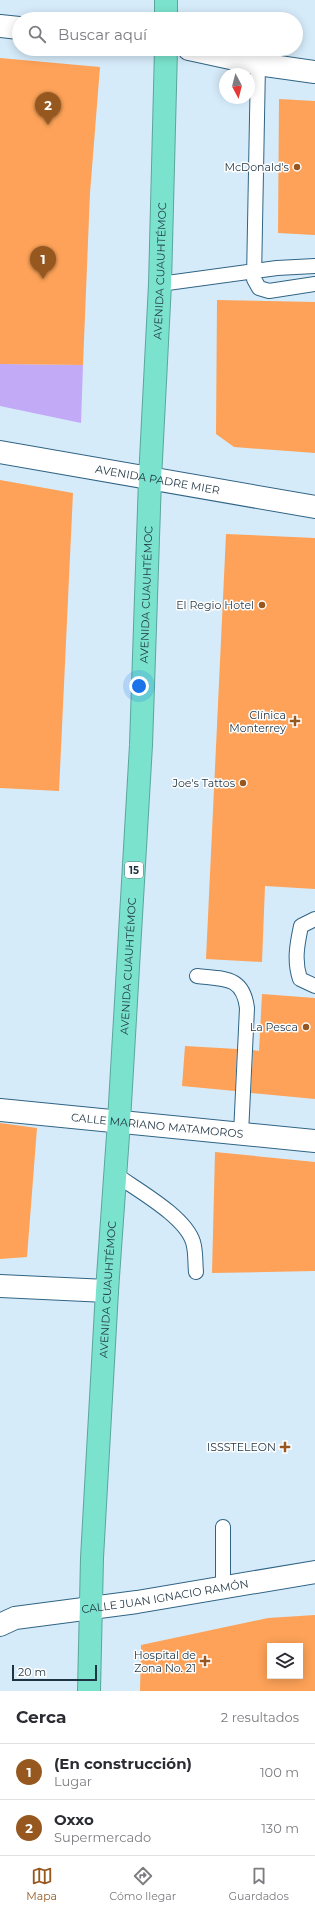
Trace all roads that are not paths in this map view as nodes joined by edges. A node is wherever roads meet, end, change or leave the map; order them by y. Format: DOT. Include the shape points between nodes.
graph roads {
  1 [pos="166,0"];
  2 [pos="166,12"];
  3 [pos="0,26"];
  4 [pos="12,27"];
  5 [pos="166,56"];
  6 [pos="221,56"];
  7 [pos="258,64"];
  8 [pos="315,72"];
  9 [pos="315,266"];
  10 [pos="253,272"];
  11 [pos="160,284"];
  12 [pos="315,284"];
  13 [pos="0,452"];
  14 [pos="150,479"];
  15 [pos="315,507"];
  16 [pos="315,919"];
  17 [pos="197,976"];
  18 [pos="315,986"];
  19 [pos="0,1110"];
  20 [pos="119,1121"];
  21 [pos="241,1134"];
  22 [pos="315,1142"];
  23 [pos="115,1174"];
  24 [pos="196,1272"];
  25 [pos="0,1286"];
  26 [pos="107,1291"];
  27 [pos="222,1527"];
  28 [pos="315,1572"];
  29 [pos="223,1587"];
  30 [pos="89,1608"];
  31 [pos="5,1620"];
  32 [pos="89,1691"];
  1 -- 2 [label="highway"];
  3 -- 4 [label="street"];
  5 -- 11 [label="highway, AVENIDA CUAUHTÉMOC / 15"];
  6 -- 7 [label="street"];
  7 -- 8 [label="street"];
  7 -- 10 [label="lane"];
  9 -- 10 [label="lane"];
  10 -- 11 [label="lane"];
  10 -- 12 [label="lane" via="259,288 269,291"];
  11 -- 14 [label="highway, AVENIDA CUAUHTÉMOC / 15"];
  13 -- 14 [label="street, AVENIDA PADRE MIER"];
  14 -- 15 [label="street, AVENIDA PADRE MIER"];
  14 -- 20 [label="highway, AVENIDA CUAUHTÉMOC / 15" via="141,745"];
  16 -- 18 [label="lane" via="301,926 296,950 296,967 300,979"];
  17 -- 21 [label="lane" via="228,979 245,994 253,1008"];
  19 -- 20 [label="street, CALLE MARIANO MATAMOROS"];
  20 -- 21 [label="street, CALLE MARIANO MATAMOROS"];
  20 -- 23 [label="highway, AVENIDA CUAUHTÉMOC / 15"];
  21 -- 22 [label="street, CALLE MARIANO MATAMOROS"];
  23 -- 24 [label="lane" via="180,1220 194,1243"];
  23 -- 26 [label="highway, AVENIDA CUAUHTÉMOC / 15"];
  25 -- 26 [label="street"];
  26 -- 30 [label="highway, AVENIDA CUAUHTÉMOC / 15"];
  27 -- 29 [label="lane"];
  28 -- 29 [label="street, CALLE JUAN IGNACIO RAMÓN"];
  29 -- 30 [label="street, CALLE JUAN IGNACIO RAMÓN"];
  30 -- 31 [label="street, CALLE JUAN IGNACIO RAMÓN"];
  30 -- 32 [label="highway, AVENIDA CUAUHTÉMOC / 15"];
}
